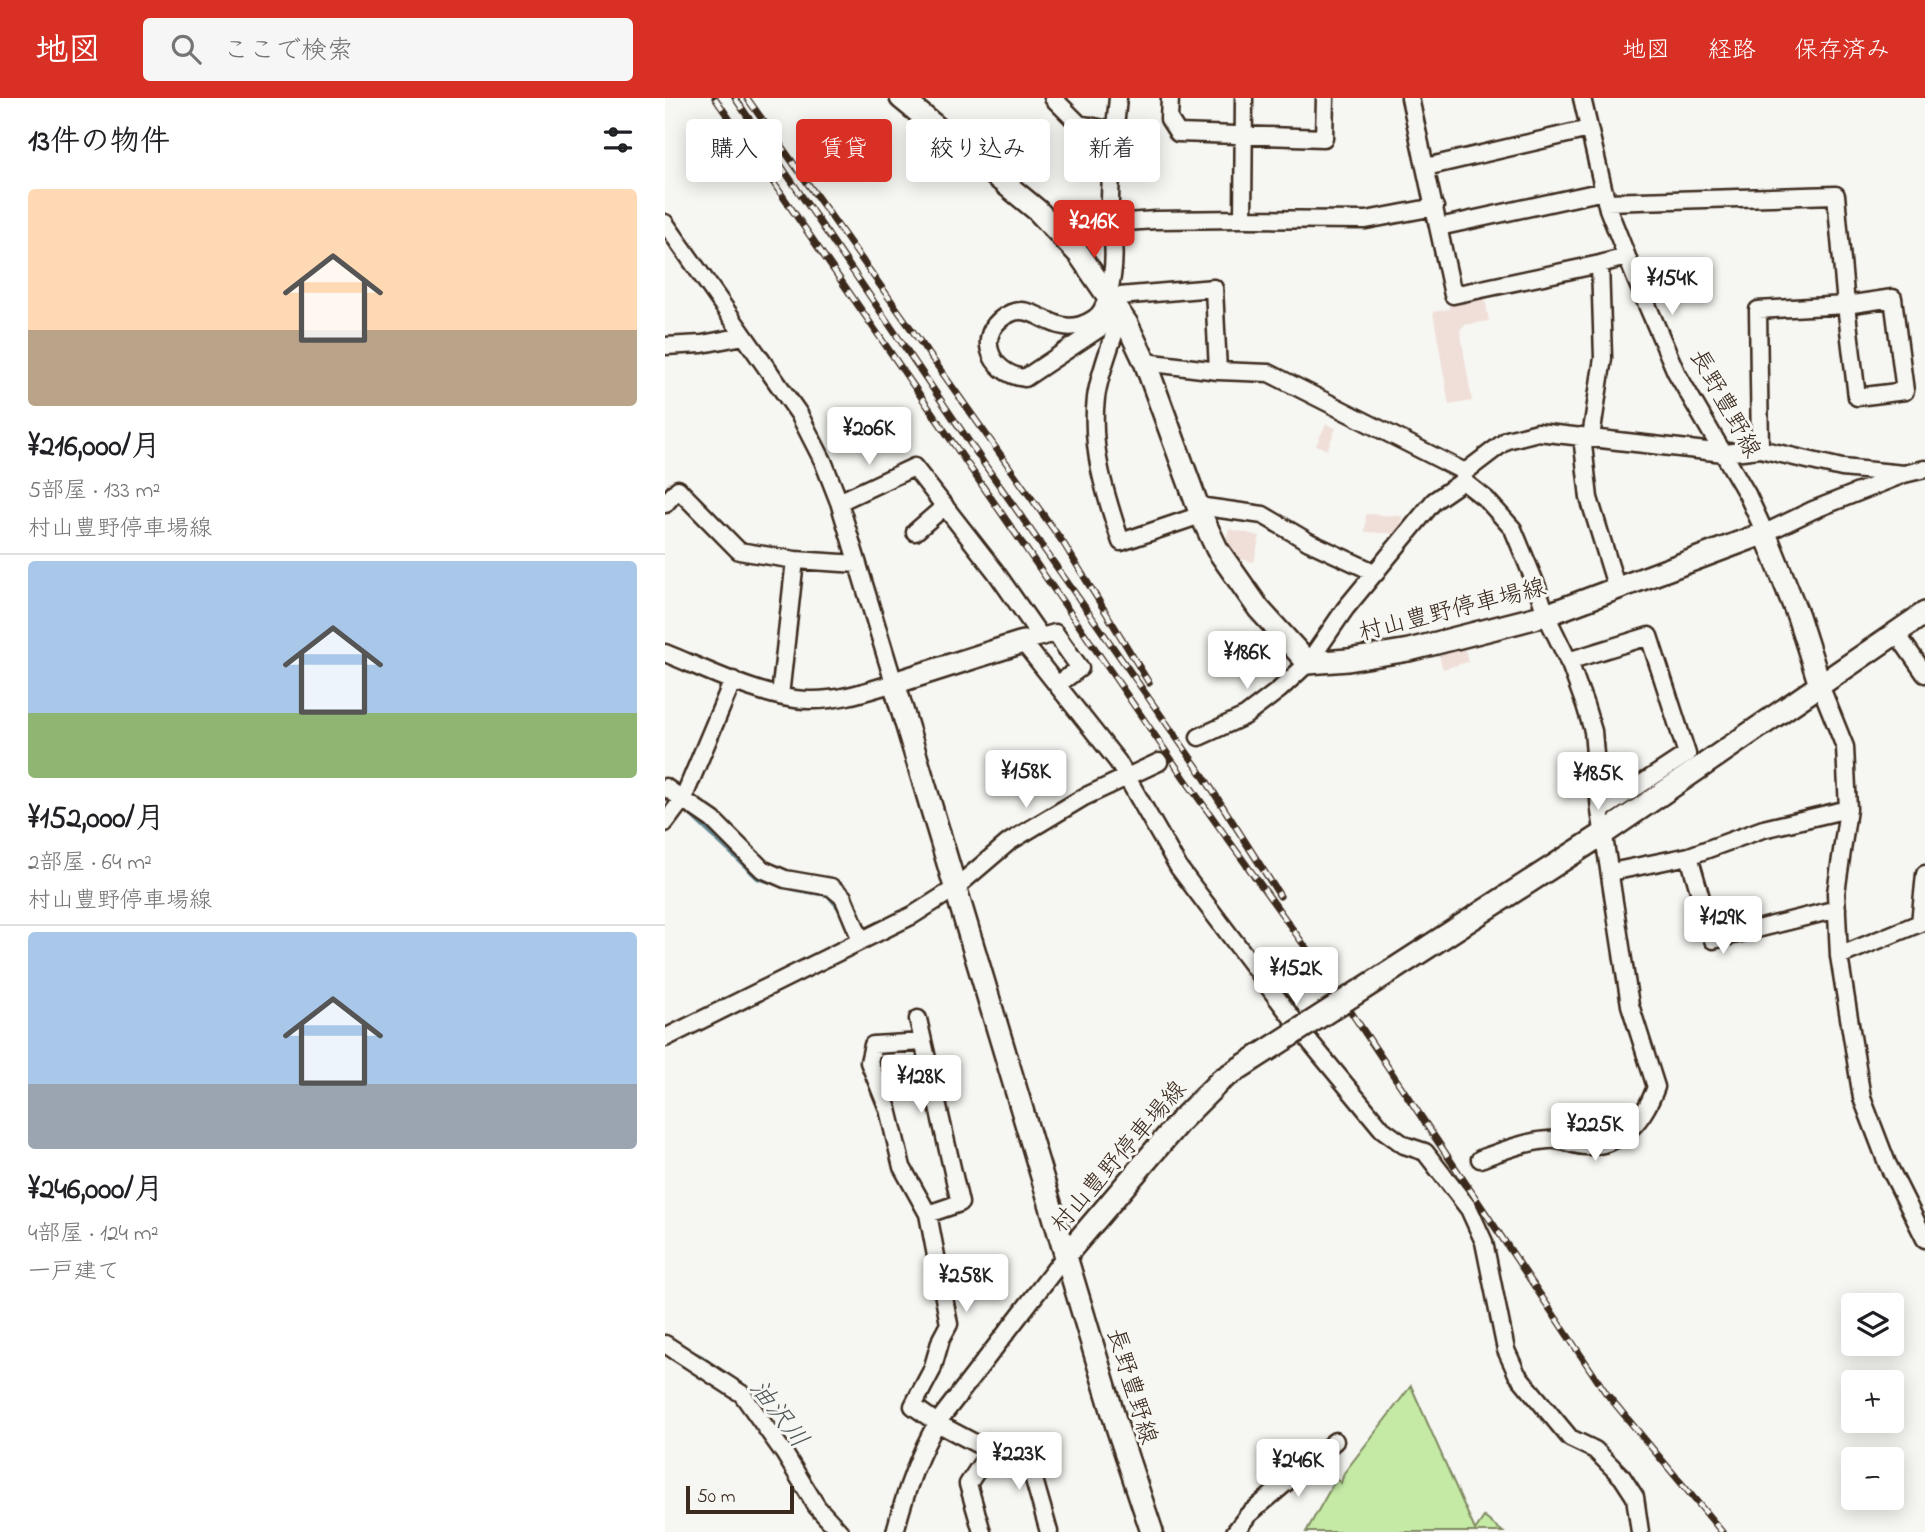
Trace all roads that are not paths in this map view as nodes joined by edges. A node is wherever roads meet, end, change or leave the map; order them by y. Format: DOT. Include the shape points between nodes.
graph roads {
  1 [pos="901,98"];
  2 [pos="1053,98"];
  3 [pos="1118,98"];
  4 [pos="1170,98"];
  5 [pos="1244,98"];
  6 [pos="1325,98"];
  7 [pos="1410,98"];
  8 [pos="1581,98"];
  9 [pos="1074,119"];
  10 [pos="1116,119"];
  11 [pos="1589,129"];
  12 [pos="1244,135"];
  13 [pos="1426,167"];
  14 [pos="1112,182"];
  15 [pos="1605,197"];
  16 [pos="1435,207"];
  17 [pos="1243,219"];
  18 [pos="665,223"];
  19 [pos="1109,223"];
  20 [pos="1439,227"];
  21 [pos="1626,257"];
  22 [pos="1601,264"];
  23 [pos="1108,296"];
  24 [pos="1846,304"];
  25 [pos="1121,314"];
  26 [pos="744,336"];
  27 [pos="665,346"];
  28 [pos="1145,362"];
  29 [pos="1218,371"];
  30 [pos="1587,436"];
  31 [pos="1760,449"];
  32 [pos="1724,453"];
  33 [pos="1925,469"];
  34 [pos="1904,474"];
  35 [pos="1464,477"];
  36 [pos="839,502"];
  37 [pos="665,503"];
  38 [pos="945,506"];
  39 [pos="1200,510"];
  40 [pos="915,532"];
  41 [pos="1765,533"];
  42 [pos="795,560"];
  43 [pos="858,564"];
  44 [pos="1375,573"];
  45 [pos="1617,589"];
  46 [pos="1925,613"];
  47 [pos="1546,615"];
  48 [pos="1897,634"];
  49 [pos="1032,640"];
  50 [pos="665,653"];
  51 [pos="1569,660"];
  52 [pos="1308,663"];
  53 [pos="1925,674"];
  54 [pos="733,680"];
  55 [pos="894,682"];
  56 [pos="1057,685"];
  57 [pos="1820,685"];
  58 [pos="780,696"];
  59 [pos="1199,737"];
  60 [pos="1159,762"];
  61 [pos="1127,776"];
  62 [pos="665,787"];
  63 [pos="683,799"];
  64 [pos="1848,809"];
  65 [pos="1600,811"];
  66 [pos="665,823"];
  67 [pos="1603,834"];
  68 [pos="1689,856"];
  69 [pos="1611,873"];
  70 [pos="1925,874"];
  71 [pos="954,889"];
  72 [pos="1837,909"];
  73 [pos="861,940"];
  74 [pos="1839,956"];
  75 [pos="918,1019"];
  76 [pos="665,1038"];
  77 [pos="923,1042"];
  78 [pos="1480,1160"];
  79 [pos="928,1214"];
  80 [pos="1925,1239"];
  81 [pos="1065,1256"];
  82 [pos="665,1344"];
  83 [pos="937,1423"];
  84 [pos="1335,1441"];
  85 [pos="990,1451"];
  86 [pos="840,1532"];
  87 [pos="895,1532"];
  88 [pos="982,1532"];
  89 [pos="1049,1532"];
  90 [pos="1152,1532"];
  91 [pos="1235,1532"];
  92 [pos="1640,1532"];
  1 -- 23 [label="main road" via="1037,210 1079,254"];
  2 -- 9 [label="street"];
  3 -- 10 [label="street"];
  4 -- 12 [label="street" via="1170,119 1178,133"];
  5 -- 12 [label="street"];
  6 -- 12 [label="street" via="1324,138"];
  7 -- 13 [label="street"];
  8 -- 11 [label="street, 長野豊野線"];
  11 -- 13 [label="street"];
  11 -- 15 [label="street, 長野豊野線"];
  12 -- 17 [label="street"];
  13 -- 16 [label="street"];
  14 -- 19 [label="street"];
  15 -- 20 [label="street"];
  15 -- 21 [label="street, 長野豊野線"];
  15 -- 24 [label="street" via="1836,195"];
  16 -- 17 [label="street" via="1366,220"];
  16 -- 20 [label="street"];
  17 -- 19 [label="street"];
  18 -- 26 [label="street"];
  19 -- 23 [label="street" via="1113,244"];
  20 -- 22 [label="street" via="1453,295"];
  21 -- 22 [label="street"];
  21 -- 32 [label="street, 長野豊野線" via="1676,372"];
  22 -- 30 [label="street" via="1603,358"];
  23 -- 25 [label="main road"];
  23 -- 25 [label="street" via="1100,314 1074,327 1059,327 1026,310 1012,312 989,333 988,347 995,363 1013,377 1025,378"];
  23 -- 29 [label="street" via="1214,288"];
  24 -- 24 [label="street" via="1893,298 1905,391 1857,397"];
  24 -- 31 [label="street" via="1758,310"];
  25 -- 28 [label="main road"];
  25 -- 39 [label="street" via="1096,397 1096,459 1121,542"];
  26 -- 27 [label="street"];
  26 -- 36 [label="street" via="799,414"];
  28 -- 29 [label="street"];
  28 -- 39 [label="main road"];
  29 -- 35 [label="street" via="1269,373"];
  30 -- 32 [label="street"];
  30 -- 35 [label="street" via="1538,432 1507,440"];
  30 -- 45 [label="street" via="1589,498"];
  31 -- 32 [label="street"];
  31 -- 34 [label="street" via="1842,468"];
  32 -- 41 [label="street, 長野豊野線"];
  33 -- 34 [label="street"];
  34 -- 41 [label="street"];
  35 -- 44 [label="street" via="1434,501"];
  35 -- 47 [label="street" via="1513,529"];
  36 -- 38 [label="street" via="914,467"];
  36 -- 43 [label="street"];
  37 -- 42 [label="street" via="678,489 739,551"];
  38 -- 40 [label="street"];
  38 -- 49 [label="street" via="995,571"];
  39 -- 44 [label="street" via="1263,515"];
  39 -- 52 [label="main road" via="1217,549 1259,609"];
  41 -- 45 [label="main road, 村山豊野停車場線"];
  41 -- 57 [label="main road"];
  42 -- 43 [label="street"];
  42 -- 58 [label="street"];
  43 -- 55 [label="street"];
  44 -- 52 [label="street"];
  45 -- 47 [label="main road, 村山豊野停車場線"];
  46 -- 48 [label="main road, 村山豊野停車場線"];
  47 -- 51 [label="street"];
  47 -- 52 [label="main road, 村山豊野停車場線" via="1409,650"];
  48 -- 53 [label="street"];
  48 -- 57 [label="main road, 村山豊野停車場線"];
  49 -- 55 [label="main road"];
  49 -- 56 [label="street"];
  49 -- 56 [label="street" via="1055,634 1080,668"];
  50 -- 54 [label="street"];
  51 -- 65 [label="street" via="1593,731"];
  51 -- 65 [label="street" via="1650,636 1687,754"];
  52 -- 59 [label="street" via="1245,716"];
  54 -- 58 [label="street"];
  54 -- 63 [label="street"];
  55 -- 58 [label="street" via="831,699"];
  55 -- 71 [label="main road, 村山豊野停車場線"];
  56 -- 61 [label="street"];
  57 -- 64 [label="street" via="1845,747"];
  57 -- 67 [label="main road, 村山豊野停車場線"];
  60 -- 61 [label="street"];
  61 -- 71 [label="street" via="1009,842"];
  61 -- 92 [label="street" via="1179,868 1311,1043 1382,1129 1404,1146 1425,1152 1469,1209 1484,1242 1506,1350 1517,1374 1570,1438 1595,1450 1622,1477 1635,1497"];
  62 -- 63 [label="street"];
  63 -- 66 [label="street"];
  63 -- 73 [label="street" via="713,820 762,869 785,879 831,887 843,897"];
  64 -- 68 [label="street" via="1763,829"];
  64 -- 72 [label="street"];
  65 -- 67 [label="street"];
  67 -- 69 [label="street"];
  67 -- 81 [label="main road, 村山豊野停車場線, bridge" via="1221,1080"];
  68 -- 69 [label="street"];
  68 -- 72 [label="street" via="1713,940"];
  69 -- 78 [label="street" via="1630,1005 1656,1087 1652,1098 1637,1124 1617,1140 1586,1146 1552,1139"];
  70 -- 74 [label="street" via="1920,923"];
  71 -- 73 [label="street"];
  71 -- 81 [label="main road, 村山豊野停車場線"];
  72 -- 74 [label="street"];
  73 -- 76 [label="street"];
  74 -- 80 [label="street" via="1862,1098 1887,1163"];
  75 -- 77 [label="street"];
  77 -- 79 [label="street" via="960,1203"];
  77 -- 79 [label="street" via="873,1045 869,1062 888,1109 902,1167"];
  79 -- 83 [label="street" via="949,1324 913,1406"];
  81 -- 83 [label="street"];
  81 -- 90 [label="main road, 長野豊野線"];
  82 -- 86 [label="street" via="742,1394 817,1507"];
  83 -- 85 [label="street"];
  83 -- 87 [label="street" via="906,1489"];
  84 -- 91 [label="street" via="1248,1515"];
  85 -- 88 [label="street" via="968,1484"];
  85 -- 89 [label="street" via="1033,1476"];
}
